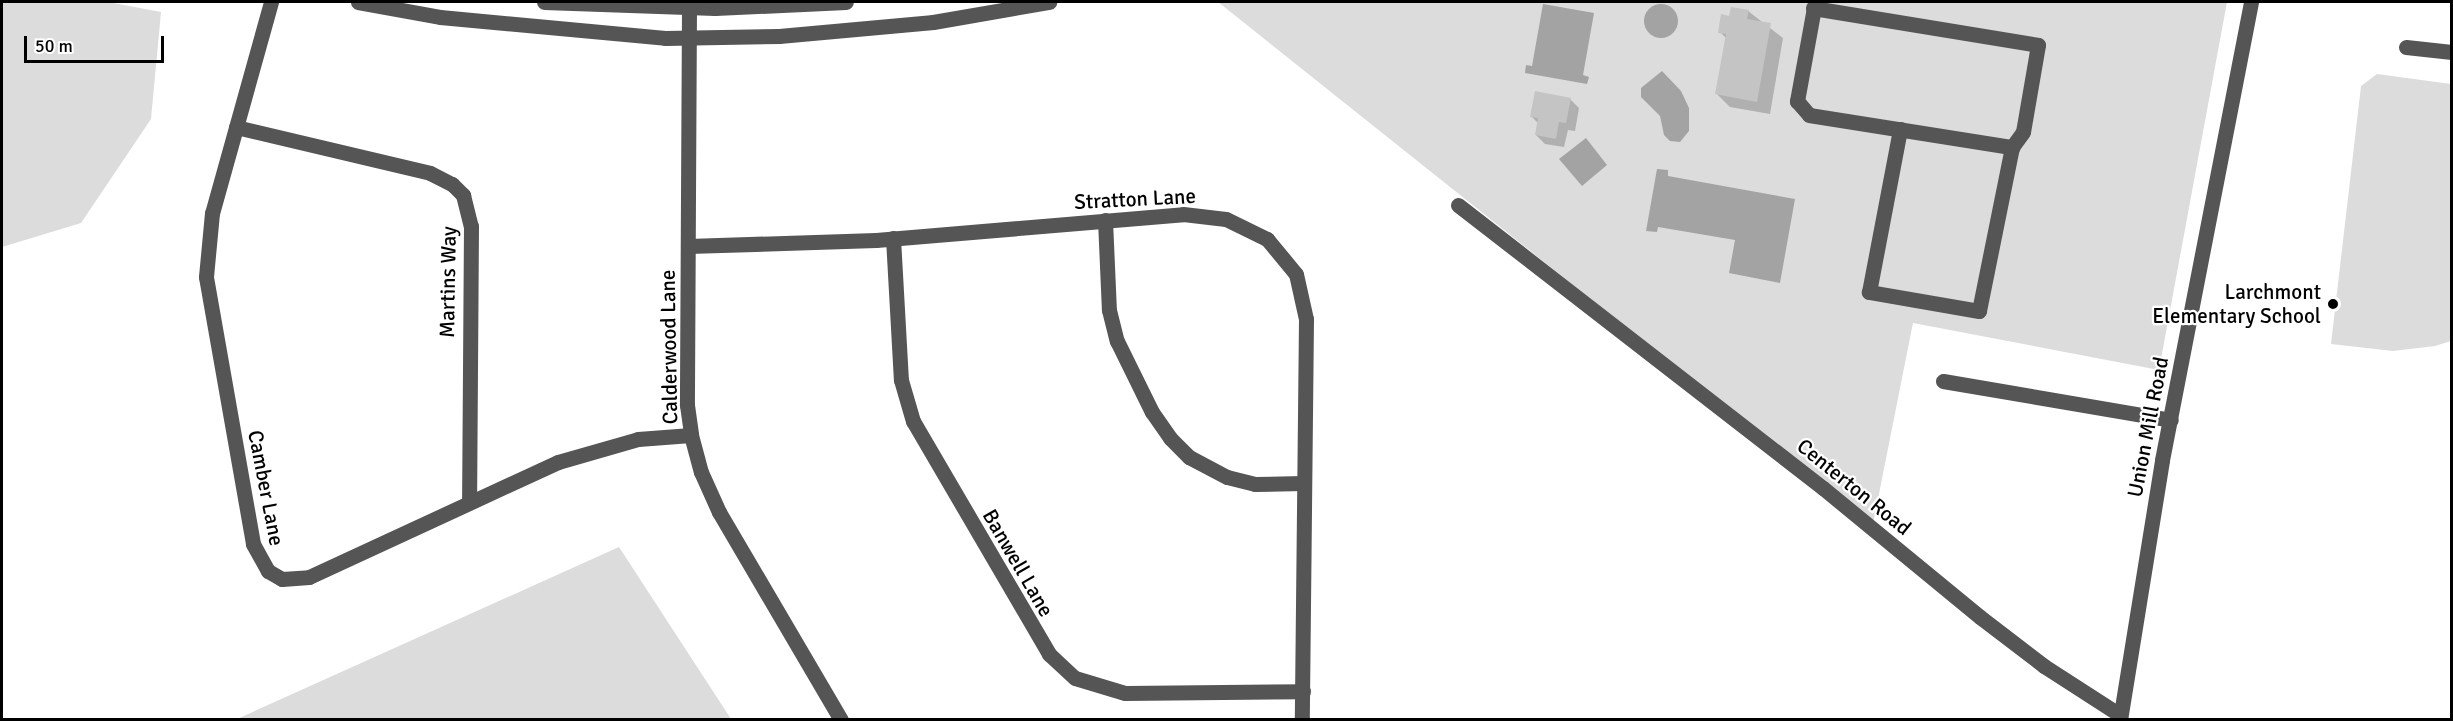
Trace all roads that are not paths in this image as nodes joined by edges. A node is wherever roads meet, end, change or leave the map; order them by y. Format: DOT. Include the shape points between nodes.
graph roads {
  1 [pos="271,2"];
  2 [pos="358,2"];
  3 [pos="544,2"];
  4 [pos="846,2"];
  5 [pos="1049,2"];
  6 [pos="2251,2"];
  7 [pos="1814,5"];
  8 [pos="689,8"];
  9 [pos="689,38"];
  10 [pos="2406,47"];
  11 [pos="2451,52"];
  12 [pos="236,127"];
  13 [pos="1900,129"];
  14 [pos="2012,147"];
  15 [pos="1458,205"];
  16 [pos="1105,220"];
  17 [pos="893,238"];
  18 [pos="688,246"];
  19 [pos="1943,381"];
  20 [pos="2171,420"];
  21 [pos="691,435"];
  22 [pos="1303,483"];
  23 [pos="469,502"];
  24 [pos="1303,691"];
  25 [pos="2120,717"];
  26 [pos="841,720"];
  27 [pos="1302,720"];
  1 -- 12 [label="street, Camber Lane"];
  2 -- 9 [label="street" via="440,17 552,30"];
  3 -- 8 [label="street"];
  4 -- 8 [label="street"];
  5 -- 9 [label="street" via="933,22 779,36"];
  6 -- 20 [label="street, Union Mill Road"];
  7 -- 13 [label="street" via="1797,101 1809,115"];
  7 -- 14 [label="street" via="2037,45 2023,132"];
  8 -- 9 [label="street, Calderwood Lane"];
  9 -- 18 [label="street, Calderwood Lane"];
  10 -- 11 [label="street"];
  12 -- 23 [label="street, Martins Way" via="429,173 452,184 463,195 471,226"];
  12 -- 23 [label="street, Camber Lane" via="212,213 206,277 259,560 282,579 309,577"];
  13 -- 14 [label="street"];
  13 -- 14 [label="street" via="1869,292 1979,311"];
  15 -- 25 [label="street, Centerton Road" via="1823,488 1980,617"];
  16 -- 17 [label="street, Stratton Lane"];
  16 -- 22 [label="street" via="1109,310 1117,340 1152,412 1170,438 1189,457 1227,477 1256,484"];
  16 -- 22 [label="street, Stratton Lane" via="1205,215 1247,227 1284,255 1296,274 1306,319"];
  17 -- 18 [label="street, Stratton Lane"];
  17 -- 24 [label="street, Banwell Lane" via="901,380 914,421 1039,641 1060,666 1091,685 1125,693"];
  18 -- 21 [label="street, Calderwood Lane" via="687,405"];
  19 -- 20 [label="street"];
  20 -- 25 [label="street, Union Mill Road"];
  21 -- 23 [label="street, Camber Lane" via="638,439 592,451"];
  21 -- 26 [label="street, Calderwood Lane" via="718,512"];
  22 -- 24 [label="street, Stratton Lane"];
  24 -- 27 [label="street, Stratton Lane"];
}
